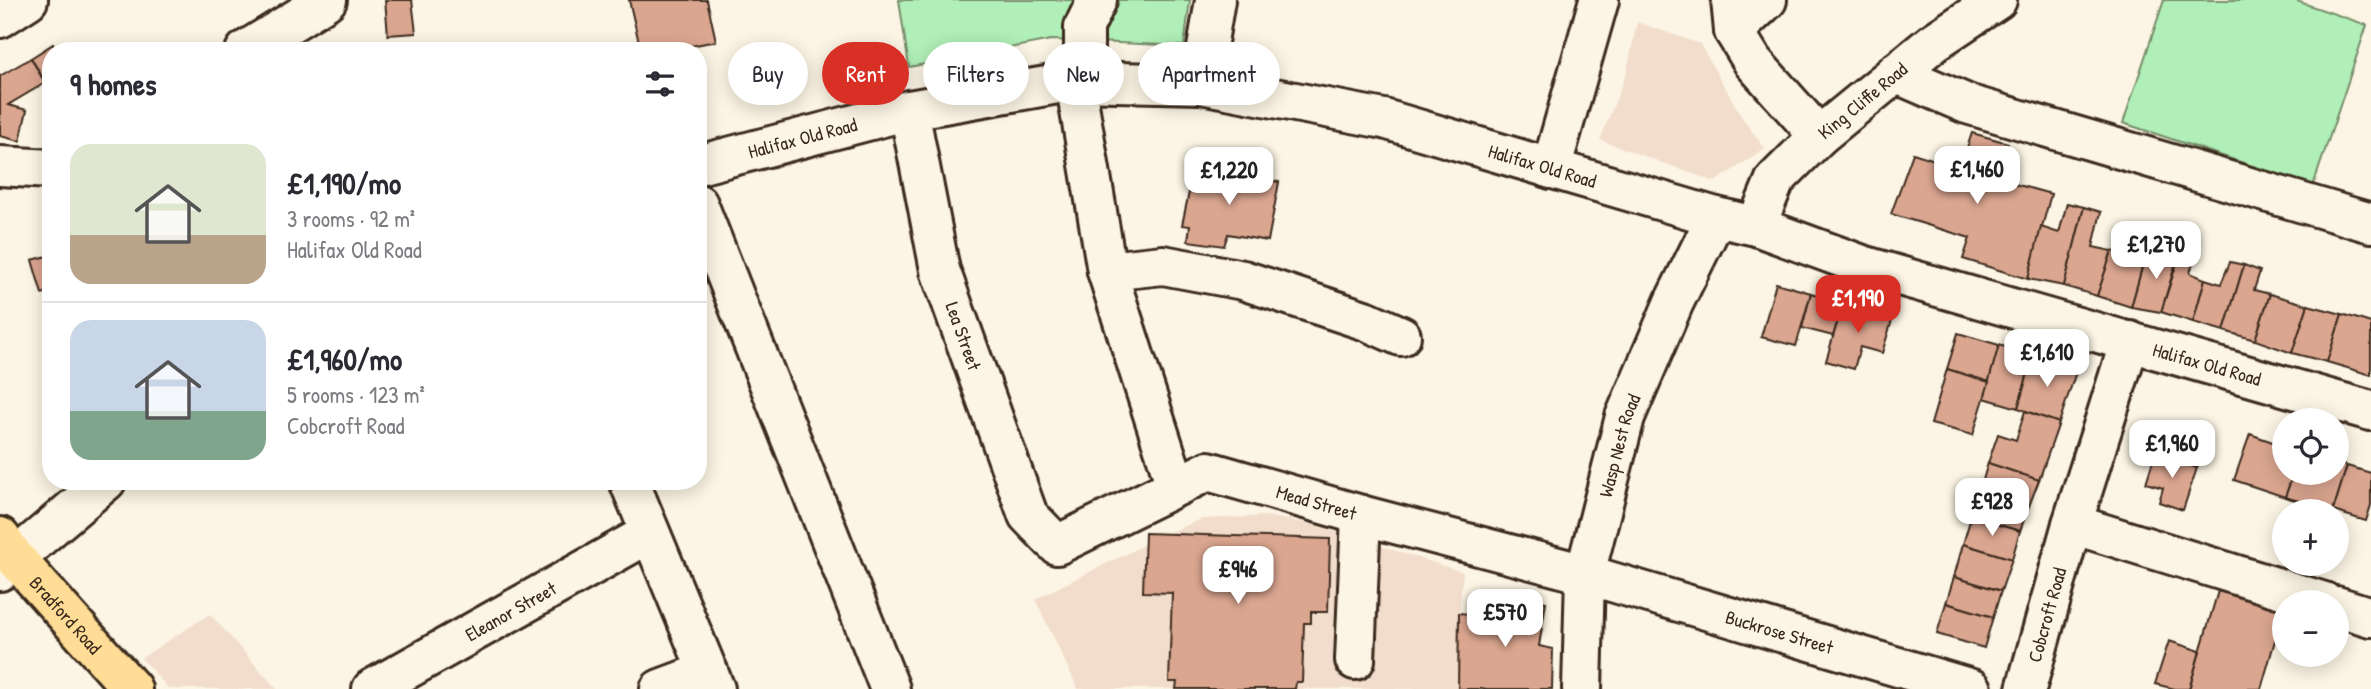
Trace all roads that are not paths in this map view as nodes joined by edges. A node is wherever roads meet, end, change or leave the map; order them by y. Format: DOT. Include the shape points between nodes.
graph roads {
  1 [pos="28,0"];
  2 [pos="327,0"];
  3 [pos="1097,0"];
  4 [pos="1215,0"];
  5 [pos="1600,0"];
  6 [pos="1767,0"];
  7 [pos="1984,4"];
  8 [pos="1732,15"];
  9 [pos="0,18"];
  10 [pos="259,42"];
  11 [pos="1083,42"];
  12 [pos="1208,42"];
  13 [pos="1895,73"];
  14 [pos="1043,87"];
  15 [pos="1280,99"];
  16 [pos="1084,105"];
  17 [pos="896,114"];
  18 [pos="1819,136"];
  19 [pos="707,163"];
  20 [pos="0,166"];
  21 [pos="42,168"];
  22 [pos="1551,169"];
  23 [pos="1716,217"];
  24 [pos="2371,223"];
  25 [pos="1756,226"];
  26 [pos="707,227"];
  27 [pos="1107,271"];
  28 [pos="1401,337"];
  29 [pos="2130,341"];
  30 [pos="2371,411"];
  31 [pos="1175,486"];
  32 [pos="94,490"];
  33 [pos="633,490"];
  34 [pos="1361,515"];
  35 [pos="2072,523"];
  36 [pos="650,533"];
  37 [pos="1057,545"];
  38 [pos="5,556"];
  39 [pos="1585,574"];
  40 [pos="2286,590"];
  41 [pos="2349,610"];
  42 [pos="2371,617"];
  43 [pos="1355,660"];
  44 [pos="424,677"];
  45 [pos="712,680"];
  46 [pos="132,689"];
  47 [pos="372,689"];
  48 [pos="660,689"];
  49 [pos="890,689"];
  50 [pos="1582,689"];
  51 [pos="1972,689"];
  52 [pos="2026,689"];
  1 -- 9 [label="street"];
  2 -- 10 [label="street"];
  3 -- 11 [label="street" via="1084,27"];
  4 -- 12 [label="street"];
  5 -- 22 [label="street"];
  6 -- 8 [label="street"];
  7 -- 13 [label="street, King Cliffe Road"];
  8 -- 18 [label="street" via="1754,62"];
  13 -- 18 [label="street, King Cliffe Road"];
  13 -- 24 [label="street" via="1967,104"];
  14 -- 17 [label="street, Halifax Old Road"];
  15 -- 22 [label="street, Halifax Old Road" via="1384,119"];
  16 -- 27 [label="street"];
  17 -- 19 [label="street, Halifax Old Road"];
  17 -- 37 [label="street, Lea Street" via="940,270 1028,515"];
  18 -- 25 [label="street, King Cliffe Road" via="1775,180"];
  20 -- 21 [label="street"];
  22 -- 23 [label="street, Halifax Old Road"];
  23 -- 25 [label="street, Halifax Old Road"];
  23 -- 39 [label="street, Wasp Nest Road" via="1625,417"];
  25 -- 29 [label="street, Halifax Old Road" via="1866,266"];
  26 -- 49 [label="street"];
  27 -- 28 [label="street" via="1163,265 1243,281 1367,321"];
  27 -- 31 [label="street"];
  29 -- 30 [label="street, Halifax Old Road"];
  29 -- 35 [label="street, Cobcroft Road"];
  31 -- 34 [label="street, Mead Street" via="1208,471"];
  31 -- 37 [label="street, Mead Street"];
  32 -- 38 [label="street"];
  33 -- 36 [label="street"];
  34 -- 39 [label="street, Mead Street"];
  34 -- 43 [label="street"];
  35 -- 40 [label="street"];
  35 -- 52 [label="street, Cobcroft Road"];
  36 -- 44 [label="street, Eleanor Street"];
  36 -- 45 [label="street"];
  38 -- 46 [label="main road, Bradford Road"];
  39 -- 50 [label="street, Wasp Nest Road"];
  39 -- 51 [label="street, Buckrose Street"];
  41 -- 42 [label="street"];
  44 -- 47 [label="street, Eleanor Street"];
  45 -- 48 [label="street"];
}
